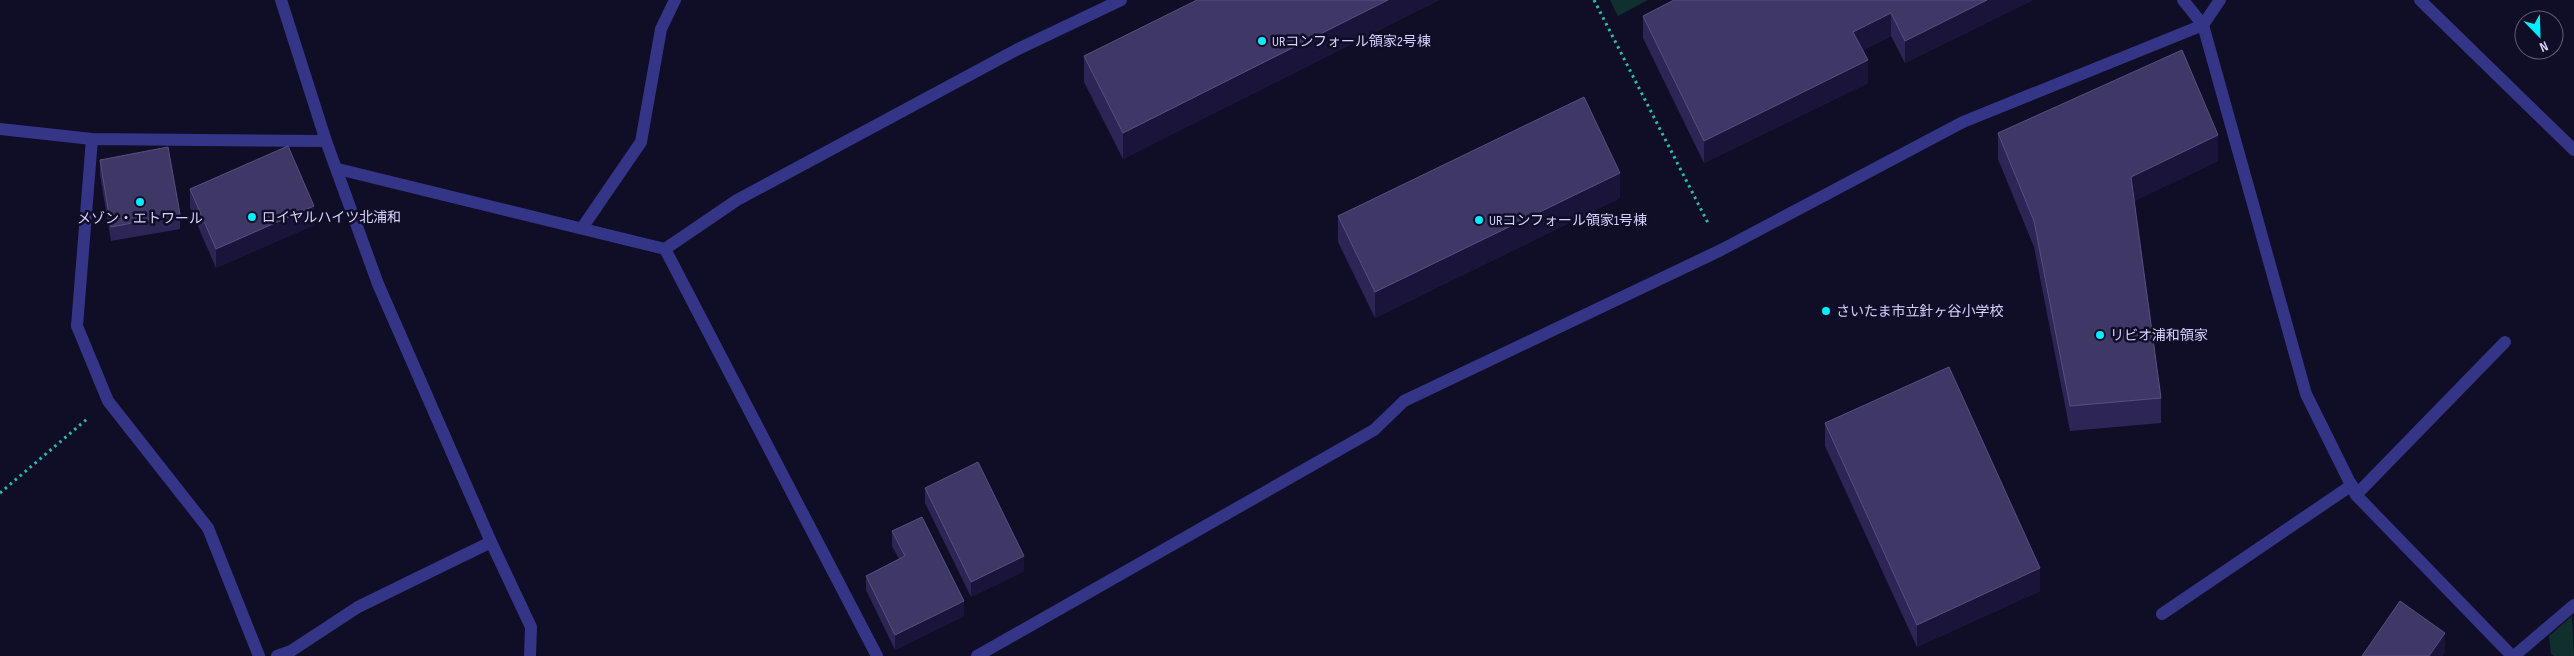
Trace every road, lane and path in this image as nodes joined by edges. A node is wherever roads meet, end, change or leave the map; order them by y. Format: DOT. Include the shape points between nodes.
graph roads {
  1 [pos="281,0"];
  2 [pos="675,0"];
  3 [pos="1121,0"];
  4 [pos="1594,0"];
  5 [pos="2183,0"];
  6 [pos="2220,0"];
  7 [pos="2420,0"];
  8 [pos="2203,25"];
  9 [pos="0,129"];
  10 [pos="92,139"];
  11 [pos="326,141"];
  12 [pos="2574,150"];
  13 [pos="338,169"];
  14 [pos="582,228"];
  15 [pos="665,249"];
  16 [pos="1721,250"];
  17 [pos="2504,342"];
  18 [pos="108,401"];
  19 [pos="2354,490"];
  20 [pos="0,493"];
  21 [pos="490,542"];
  22 [pos="2574,605"];
  23 [pos="2162,614"];
  24 [pos="259,656"];
  25 [pos="277,656"];
  26 [pos="530,656"];
  27 [pos="877,656"];
  28 [pos="977,656"];
  29 [pos="2513,656"];
  1 -- 11 [label="street"];
  2 -- 14 [label="street" via="661,29 641,142"];
  3 -- 15 [label="street" via="1018,49 737,200"];
  4 -- 16 [label="path"];
  5 -- 8 [label="street"];
  6 -- 8 [label="street"];
  7 -- 12 [label="street"];
  8 -- 16 [label="street" via="1963,122"];
  8 -- 19 [label="street" via="2306,394"];
  9 -- 10 [label="street"];
  10 -- 11 [label="street"];
  10 -- 18 [label="street" via="77,326"];
  11 -- 13 [label="street"];
  13 -- 14 [label="street"];
  13 -- 21 [label="street" via="378,284"];
  14 -- 15 [label="street"];
  15 -- 27 [label="street"];
  16 -- 28 [label="street" via="1404,400 1374,430"];
  17 -- 19 [label="street"];
  18 -- 20 [label="path"];
  18 -- 24 [label="street" via="208,528"];
  19 -- 23 [label="street"];
  19 -- 29 [label="street"];
  21 -- 25 [label="street" via="358,607 291,651"];
  21 -- 26 [label="street" via="531,628"];
  22 -- 29 [label="street"];
}
